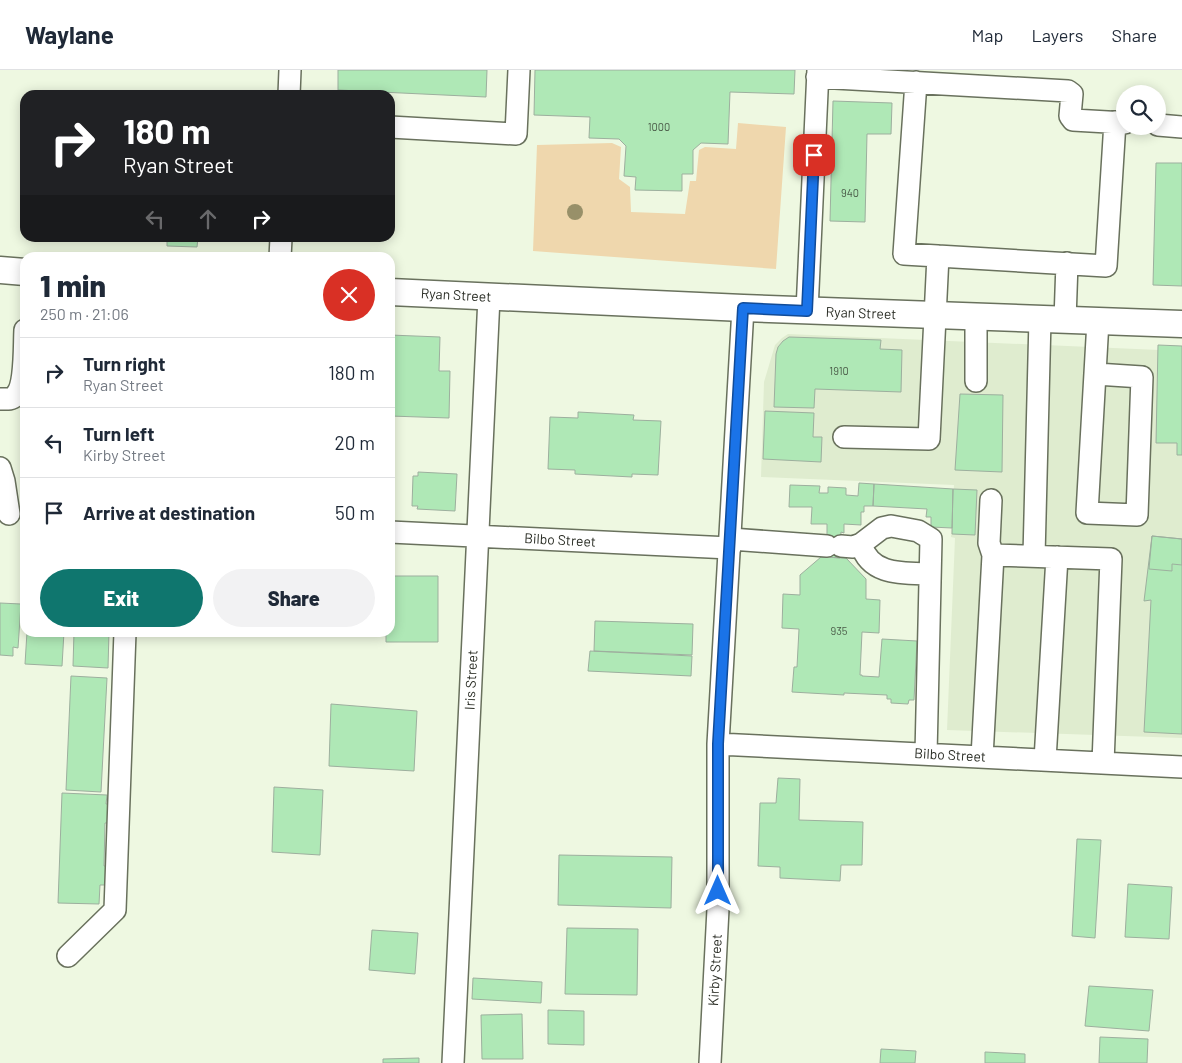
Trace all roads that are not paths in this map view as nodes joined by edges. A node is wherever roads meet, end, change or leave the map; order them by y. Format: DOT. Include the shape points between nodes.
graph roads {
  1 [pos="290,70"];
  2 [pos="519,70"];
  3 [pos="818,74"];
  4 [pos="916,82"];
  5 [pos="289,90"];
  6 [pos="1116,123"];
  7 [pos="1166,125"];
  8 [pos="1182,126"];
  9 [pos="395,127"];
  10 [pos="1119,135"];
  11 [pos="938,256"];
  12 [pos="1067,263"];
  13 [pos="0,270"];
  14 [pos="20,272"];
  15 [pos="395,292"];
  16 [pos="489,296"];
  17 [pos="743,308"];
  18 [pos="807,311"];
  19 [pos="935,315"];
  20 [pos="976,316"];
  21 [pos="1052,319"];
  22 [pos="1098,321"];
  23 [pos="1182,324"];
  24 [pos="1096,374"];
  25 [pos="976,381"];
  26 [pos="20,390"];
  27 [pos="0,398"];
  28 [pos="844,437"];
  29 [pos="0,468"];
  30 [pos="991,500"];
  31 [pos="11,514"];
  32 [pos="395,532"];
  33 [pos="477,536"];
  34 [pos="730,544"];
  35 [pos="843,545"];
  36 [pos="993,555"];
  37 [pos="1034,556"];
  38 [pos="1057,557"];
  39 [pos="930,574"];
  40 [pos="125,637"];
  41 [pos="718,744"];
  42 [pos="926,754"];
  43 [pos="982,757"];
  44 [pos="1045,760"];
  45 [pos="1104,763"];
  46 [pos="1182,767"];
  47 [pos="68,956"];
  48 [pos="453,1063"];
  49 [pos="710,1063"];
  1 -- 5 [label="street"];
  2 -- 9 [label="street" via="516,134"];
  3 -- 4 [label="street"];
  3 -- 18 [label="street"];
  4 -- 6 [label="street" via="1068,91 1072,94 1070,116 1073,120"];
  4 -- 11 [label="street" via="904,254"];
  7 -- 8 [label="street"];
  10 -- 12 [label="street" via="1106,266"];
  11 -- 12 [label="street"];
  11 -- 19 [label="street"];
  12 -- 21 [label="street"];
  13 -- 14 [label="main road"];
  15 -- 16 [label="main road, Ryan Street"];
  16 -- 17 [label="main road, Ryan Street"];
  16 -- 33 [label="street, Iris Street"];
  17 -- 18 [label="main road, Ryan Street"];
  17 -- 34 [label="street, Kirby Street"];
  18 -- 19 [label="main road, Ryan Street"];
  19 -- 20 [label="main road, Ryan Street"];
  19 -- 28 [label="street" via="930,439"];
  20 -- 21 [label="main road, Ryan Street"];
  20 -- 25 [label="street"];
  21 -- 22 [label="main road, Ryan Street"];
  21 -- 37 [label="street"];
  22 -- 23 [label="main road, Ryan Street"];
  22 -- 24 [label="street"];
  24 -- 24 [label="street" via="1087,513 1136,515 1142,377"];
  26 -- 27 [label="street" via="14,397"];
  29 -- 31 [label="street"];
  30 -- 36 [label="street" via="989,543"];
  32 -- 33 [label="street, Bilbo Street"];
  33 -- 34 [label="street, Bilbo Street"];
  33 -- 48 [label="street, Iris Street"];
  34 -- 35 [label="street, Bilbo Street"];
  34 -- 41 [label="street, Kirby Street"];
  35 -- 39 [label="street" via="863,552 882,569"];
  35 -- 39 [label="street" via="891,526 918,531 931,539"];
  36 -- 37 [label="street"];
  36 -- 43 [label="street"];
  37 -- 38 [label="street"];
  38 -- 44 [label="street"];
  38 -- 45 [label="street" via="1111,559"];
  39 -- 42 [label="street"];
  40 -- 47 [label="street" via="115,910"];
  41 -- 42 [label="street, Bilbo Street"];
  41 -- 49 [label="street, Kirby Street" via="718,910"];
  42 -- 43 [label="street, Bilbo Street"];
  43 -- 44 [label="street, Bilbo Street"];
  44 -- 45 [label="street, Bilbo Street"];
  45 -- 46 [label="street, Bilbo Street"];
}
